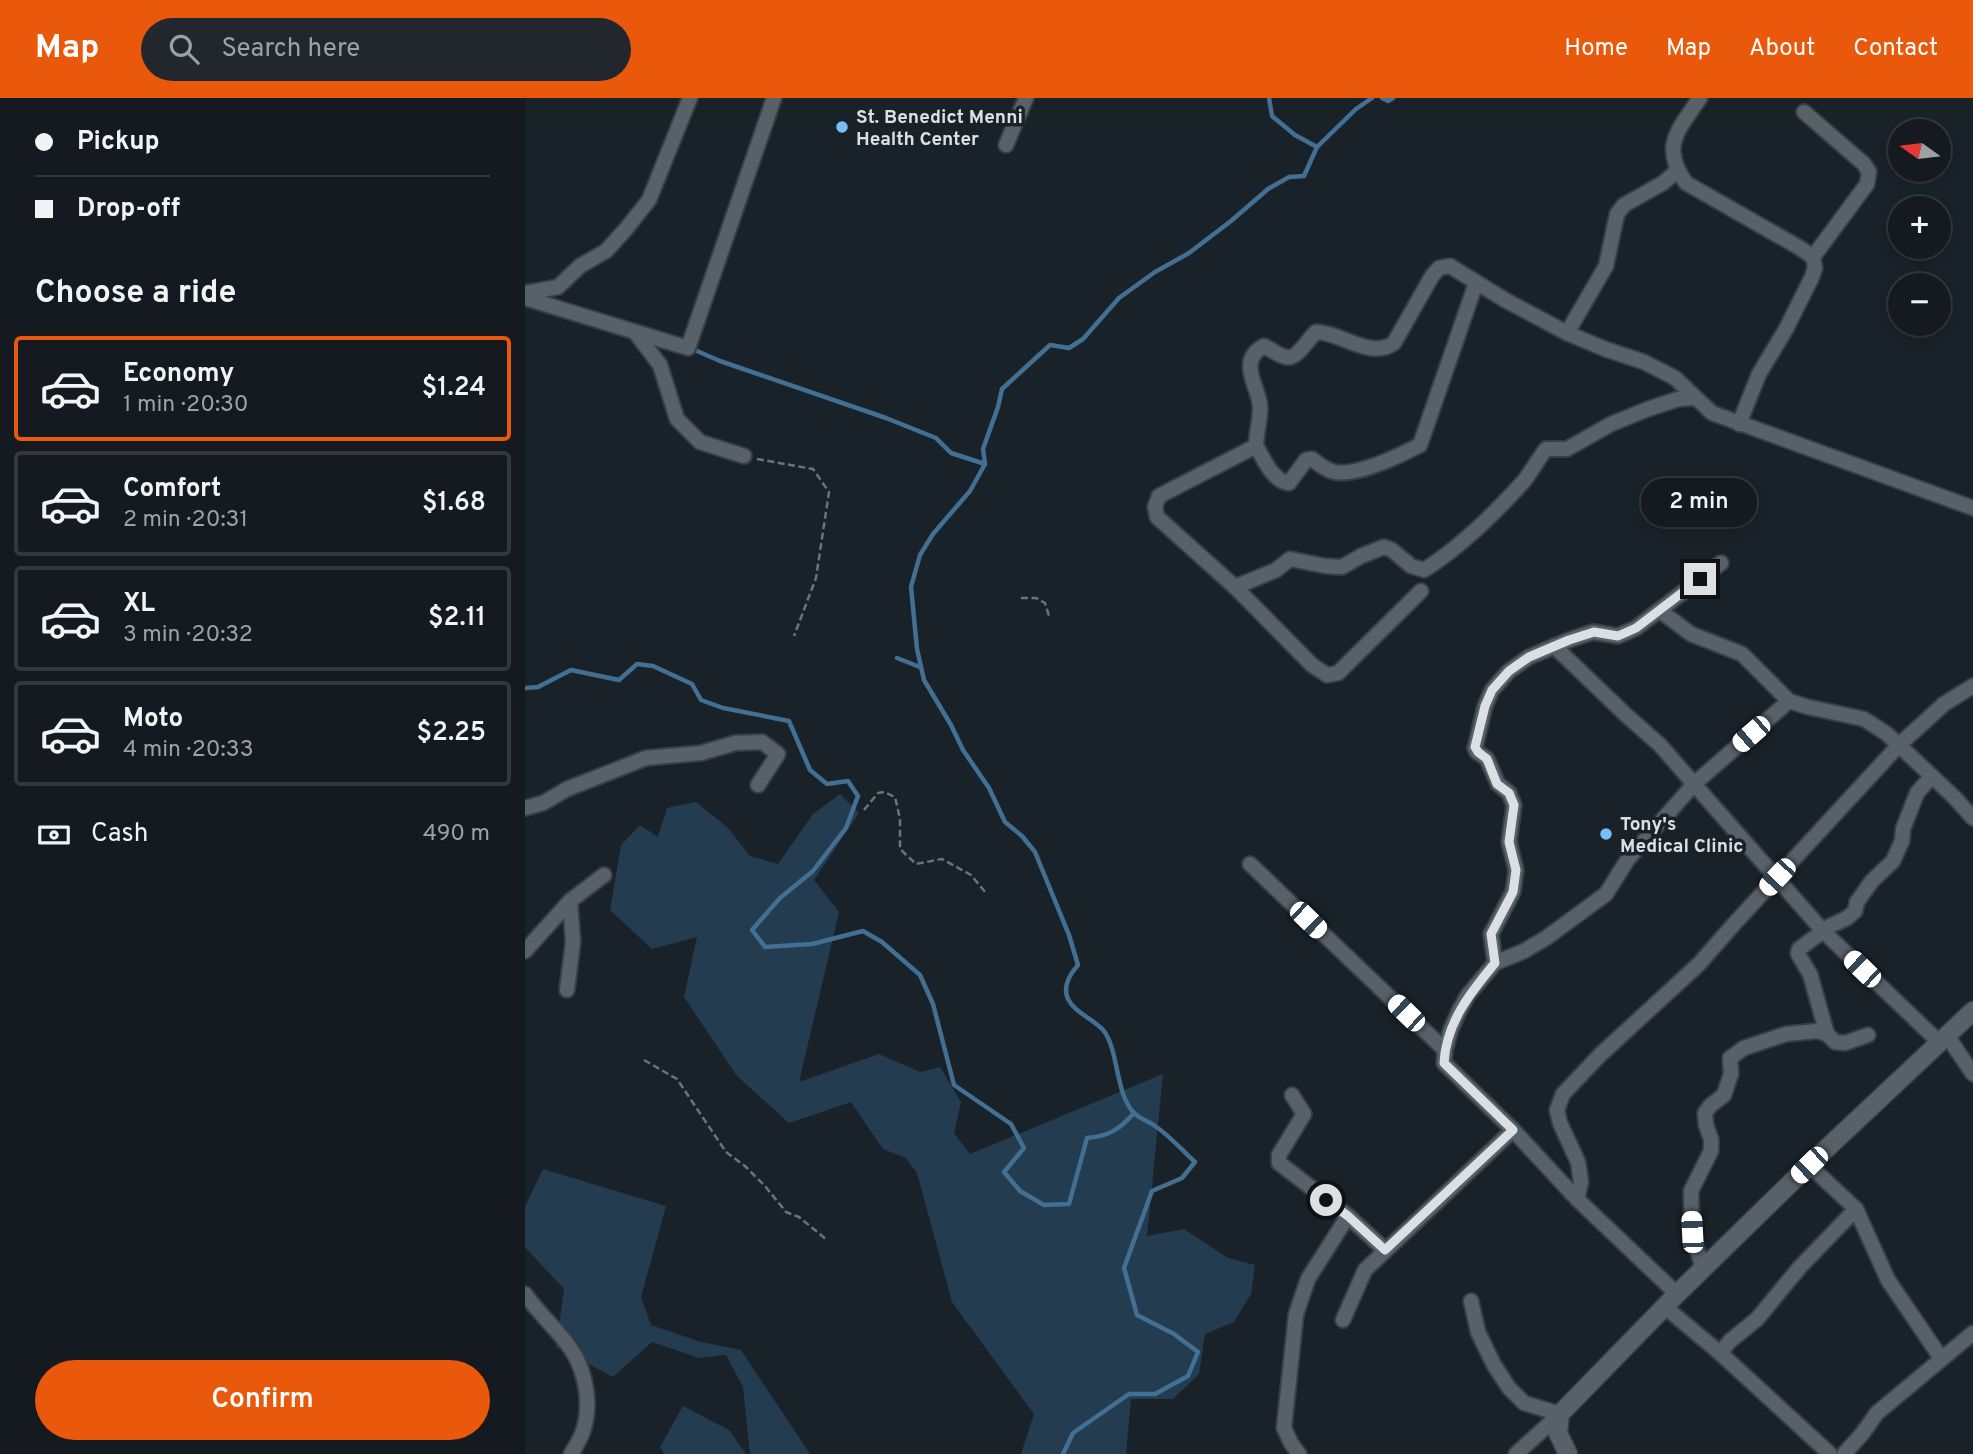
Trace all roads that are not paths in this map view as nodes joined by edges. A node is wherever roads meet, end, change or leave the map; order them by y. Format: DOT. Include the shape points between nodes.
graph roads {
  1 [pos="690,98"];
  2 [pos="774,98"];
  3 [pos="1026,98"];
  4 [pos="1700,98"];
  5 [pos="1804,112"];
  6 [pos="1006,145"];
  7 [pos="1677,171"];
  8 [pos="1813,257"];
  9 [pos="1476,283"];
  10 [pos="525,296"];
  11 [pos="635,332"];
  12 [pos="1567,333"];
  13 [pos="1694,398"];
  14 [pos="1739,424"];
  15 [pos="1256,446"];
  16 [pos="744,456"];
  17 [pos="1973,508"];
  18 [pos="1721,564"];
  19 [pos="1235,587"];
  20 [pos="1421,591"];
  21 [pos="1659,610"];
  22 [pos="1554,646"];
  23 [pos="1973,686"];
  24 [pos="1789,701"];
  25 [pos="1899,745"];
  26 [pos="1932,776"];
  27 [pos="1694,784"];
  28 [pos="758,785"];
  29 [pos="525,808"];
  30 [pos="1973,818"];
  31 [pos="1250,864"];
  32 [pos="604,874"];
  33 [pos="1777,877"];
  34 [pos="570,901"];
  35 [pos="1823,931"];
  36 [pos="525,951"];
  37 [pos="1495,963"];
  38 [pos="567,990"];
  39 [pos="1973,1011"];
  40 [pos="1827,1034"];
  41 [pos="1868,1035"];
  42 [pos="1944,1040"];
  43 [pos="1445,1050"];
  44 [pos="1973,1074"];
  45 [pos="1292,1095"];
  46 [pos="1513,1130"];
  47 [pos="1809,1165"];
  48 [pos="1577,1199"];
  49 [pos="1856,1209"];
  50 [pos="1348,1216"];
  51 [pos="1385,1250"];
  52 [pos="1703,1269"];
  53 [pos="1678,1293"];
  54 [pos="525,1294"];
  55 [pos="1471,1301"];
  56 [pos="1665,1307"];
  57 [pos="1343,1320"];
  58 [pos="1973,1333"];
  59 [pos="1720,1353"];
  60 [pos="1941,1358"];
  61 [pos="1560,1414"];
  62 [pos="571,1454"];
  63 [pos="1299,1454"];
  64 [pos="1516,1454"];
  65 [pos="1568,1454"];
  66 [pos="1830,1454"];
  67 [pos="1844,1454"];
  1 -- 10 [label="street" via="649,200 627,229 558,287"];
  2 -- 11 [label="street" via="688,348"];
  3 -- 6 [label="street"];
  4 -- 7 [label="street" via="1671,149"];
  5 -- 8 [label="street" via="1869,172 1867,184"];
  7 -- 8 [label="street" via="1686,183"];
  7 -- 12 [label="street" via="1617,214 1606,266"];
  8 -- 14 [label="street" via="1812,277 1759,374"];
  9 -- 12 [label="street"];
  9 -- 15 [label="street" via="1420,445 1393,459 1346,472 1332,472 1312,459 1305,460 1289,483 1272,473"];
  9 -- 15 [label="street" via="1450,266 1439,268 1386,349 1316,332 1291,358 1265,346 1257,350 1250,374 1261,406"];
  10 -- 11 [label="street"];
  11 -- 16 [label="street" via="660,365 677,419 700,442"];
  12 -- 13 [label="street" via="1644,362 1675,378"];
  13 -- 14 [label="street" via="1712,414"];
  13 -- 19 [label="street" via="1648,409 1566,449 1546,449 1525,479 1478,527 1424,570 1384,547 1342,567 1290,559"];
  14 -- 17 [label="street"];
  15 -- 19 [label="street" via="1159,496 1155,507 1157,517"];
  18 -- 21 [label="street"];
  19 -- 20 [label="street" via="1312,666 1327,675 1338,673"];
  21 -- 22 [label="street" via="1618,636 1594,632"];
  21 -- 24 [label="street" via="1691,634 1742,654"];
  22 -- 27 [label="street" via="1660,745"];
  22 -- 37 [label="street" via="1509,671 1492,690 1475,743 1514,805 1509,842 1516,870 1513,892 1491,934"];
  23 -- 25 [label="street" via="1944,704"];
  24 -- 25 [label="street" via="1864,719"];
  24 -- 27 [label="street"];
  25 -- 26 [label="street"];
  25 -- 33 [label="street"];
  26 -- 30 [label="street"];
  26 -- 35 [label="street" via="1917,793 1893,861 1872,881 1855,911"];
  27 -- 33 [label="street"];
  27 -- 37 [label="street" via="1628,859 1606,894 1546,938"];
  28 -- 29 [label="street" via="778,754 762,742 735,743 701,753 646,758"];
  31 -- 43 [label="street"];
  32 -- 34 [label="street"];
  33 -- 35 [label="street"];
  33 -- 48 [label="street" via="1699,964 1563,1094 1557,1110 1578,1162 1581,1182"];
  34 -- 36 [label="street"];
  34 -- 38 [label="street" via="573,942"];
  35 -- 40 [label="street" via="1798,954 1810,974"];
  35 -- 42 [label="street"];
  37 -- 43 [label="street" via="1468,995"];
  39 -- 42 [label="street"];
  40 -- 41 [label="street" via="1835,1042 1845,1043"];
  40 -- 52 [label="street" via="1786,1034 1744,1048 1730,1058 1731,1074 1724,1095 1705,1113 1711,1151 1691,1191 1692,1232"];
  42 -- 44 [label="street"];
  42 -- 47 [label="street"];
  43 -- 46 [label="street" via="1444,1063"];
  45 -- 50 [label="street" via="1304,1114 1279,1154 1279,1163"];
  46 -- 48 [label="street"];
  46 -- 51 [label="street"];
  47 -- 49 [label="street"];
  47 -- 52 [label="street"];
  48 -- 53 [label="street"];
  49 -- 59 [label="street" via="1757,1319"];
  49 -- 60 [label="street" via="1888,1280"];
  50 -- 51 [label="street"];
  50 -- 63 [label="street" via="1308,1279 1296,1314 1284,1428"];
  51 -- 57 [label="street" via="1365,1270"];
  52 -- 53 [label="street"];
  53 -- 56 [label="street"];
  54 -- 62 [label="street" via="579,1365 586,1409 582,1434"];
  55 -- 61 [label="street" via="1478,1332 1509,1388 1524,1404"];
  56 -- 59 [label="street"];
  56 -- 61 [label="street"];
  58 -- 60 [label="street"];
  59 -- 66 [label="street"];
  60 -- 67 [label="street" via="1877,1413"];
  61 -- 64 [label="street"];
  61 -- 65 [label="street" via="1559,1433"];
}
